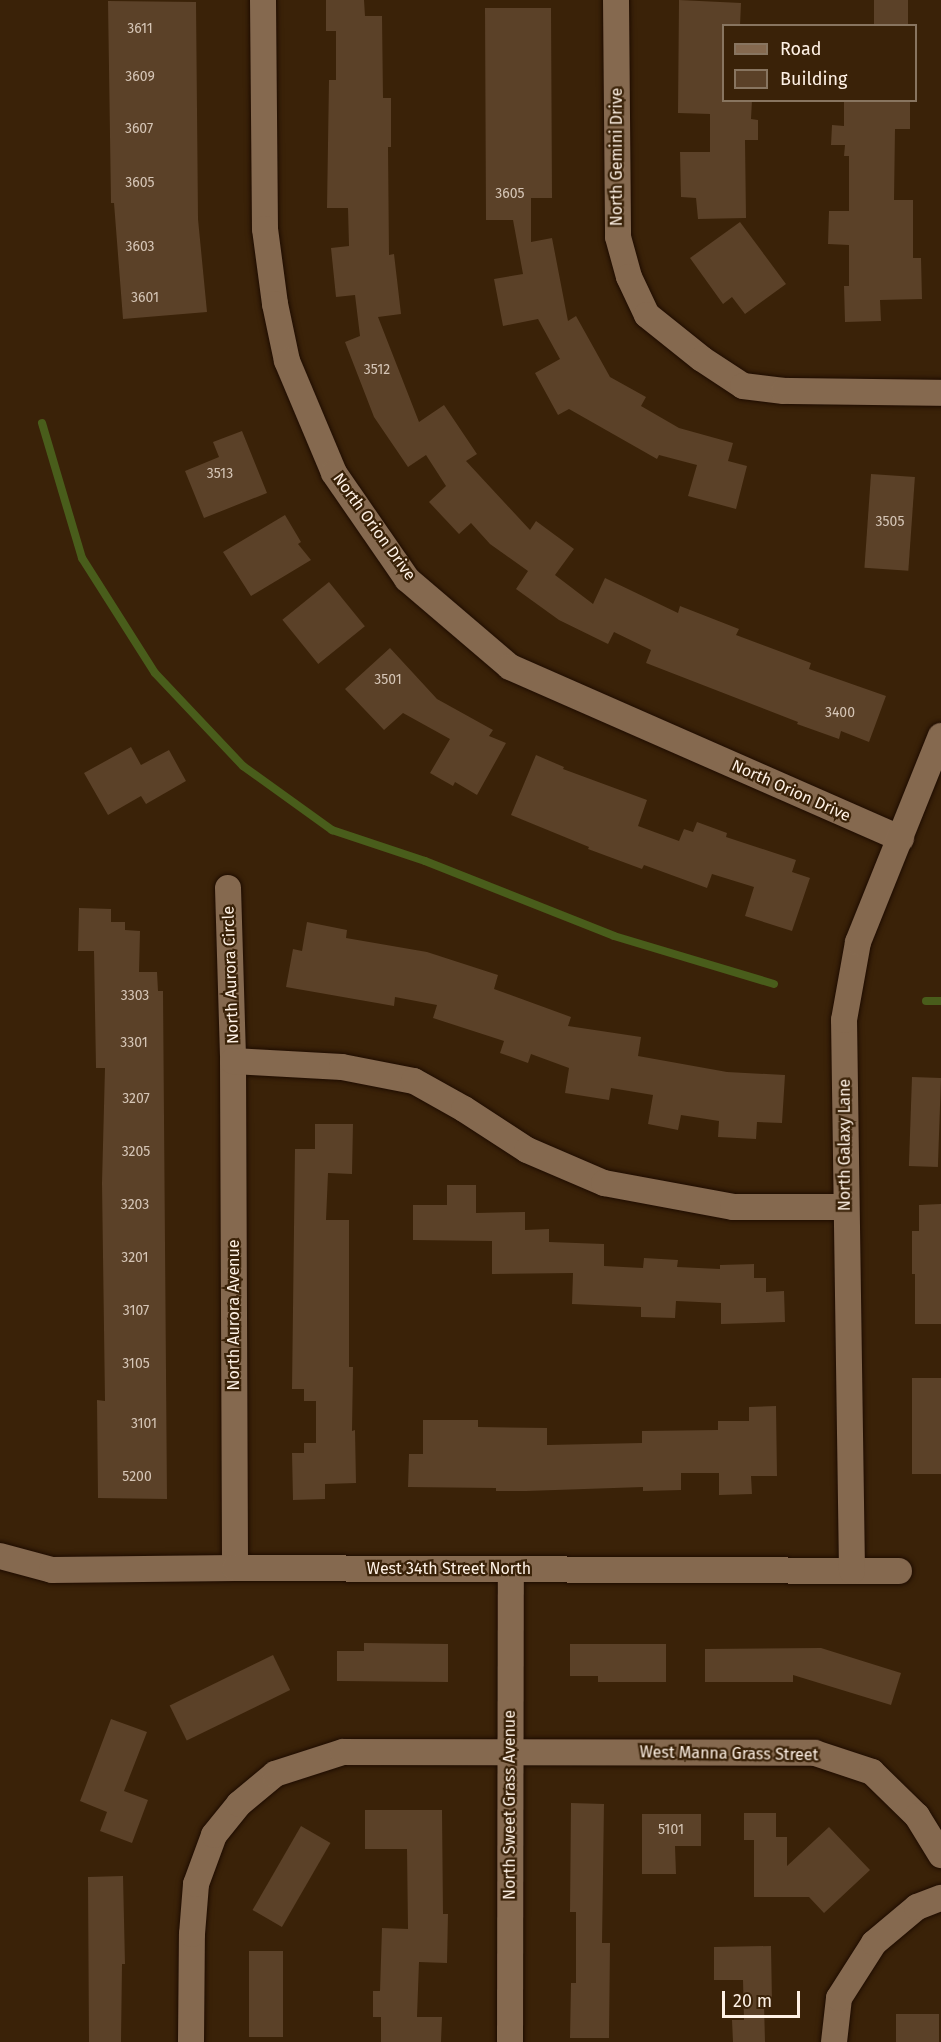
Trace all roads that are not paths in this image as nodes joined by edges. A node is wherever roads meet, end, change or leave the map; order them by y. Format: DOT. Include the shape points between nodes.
graph roads {
  1 [pos="262,0"];
  2 [pos="616,0"];
  3 [pos="941,393"];
  4 [pos="941,736"];
  5 [pos="901,839"];
  6 [pos="228,888"];
  7 [pos="233,1061"];
  8 [pos="845,1207"];
  9 [pos="0,1556"];
  10 [pos="235,1568"];
  11 [pos="511,1569"];
  12 [pos="852,1571"];
  13 [pos="899,1571"];
  14 [pos="510,1752"];
  15 [pos="941,1855"];
  16 [pos="941,1898"];
  17 [pos="191,2042"];
  18 [pos="510,2042"];
  19 [pos="834,2042"];
  1 -- 5 [label="street, North Orion Drive" via="265,229 287,361 334,473 407,579 510,667"];
  2 -- 3 [label="street, North Gemini Drive" via="618,237 629,277 647,315 743,386 784,391"];
  4 -- 5 [label="street, North Galaxy Lane"];
  5 -- 8 [label="street, North Galaxy Lane" via="858,942 844,1020"];
  6 -- 7 [label="street, North Aurora Circle"];
  7 -- 8 [label="street" via="342,1067 414,1081 527,1150 604,1183 733,1207"];
  7 -- 10 [label="street, North Aurora Avenue"];
  8 -- 12 [label="street, North Galaxy Lane"];
  9 -- 10 [label="street, West 34th Street North" via="52,1570"];
  10 -- 11 [label="street, West 34th Street North"];
  11 -- 12 [label="street, West 34th Street North"];
  11 -- 14 [label="street, North Sweet Grass Avenue"];
  12 -- 13 [label="street, West 34th Street North"];
  14 -- 15 [label="street, West Manna Grass Street" via="815,1753 872,1772 916,1816"];
  14 -- 17 [label="street, West Manna Grass Street" via="343,1752 275,1774 239,1803 214,1835 196,1884"];
  14 -- 18 [label="street, North Sweet Grass Avenue"];
  16 -- 19 [label="street" via="916,1907 874,1943 840,1998"];
}
